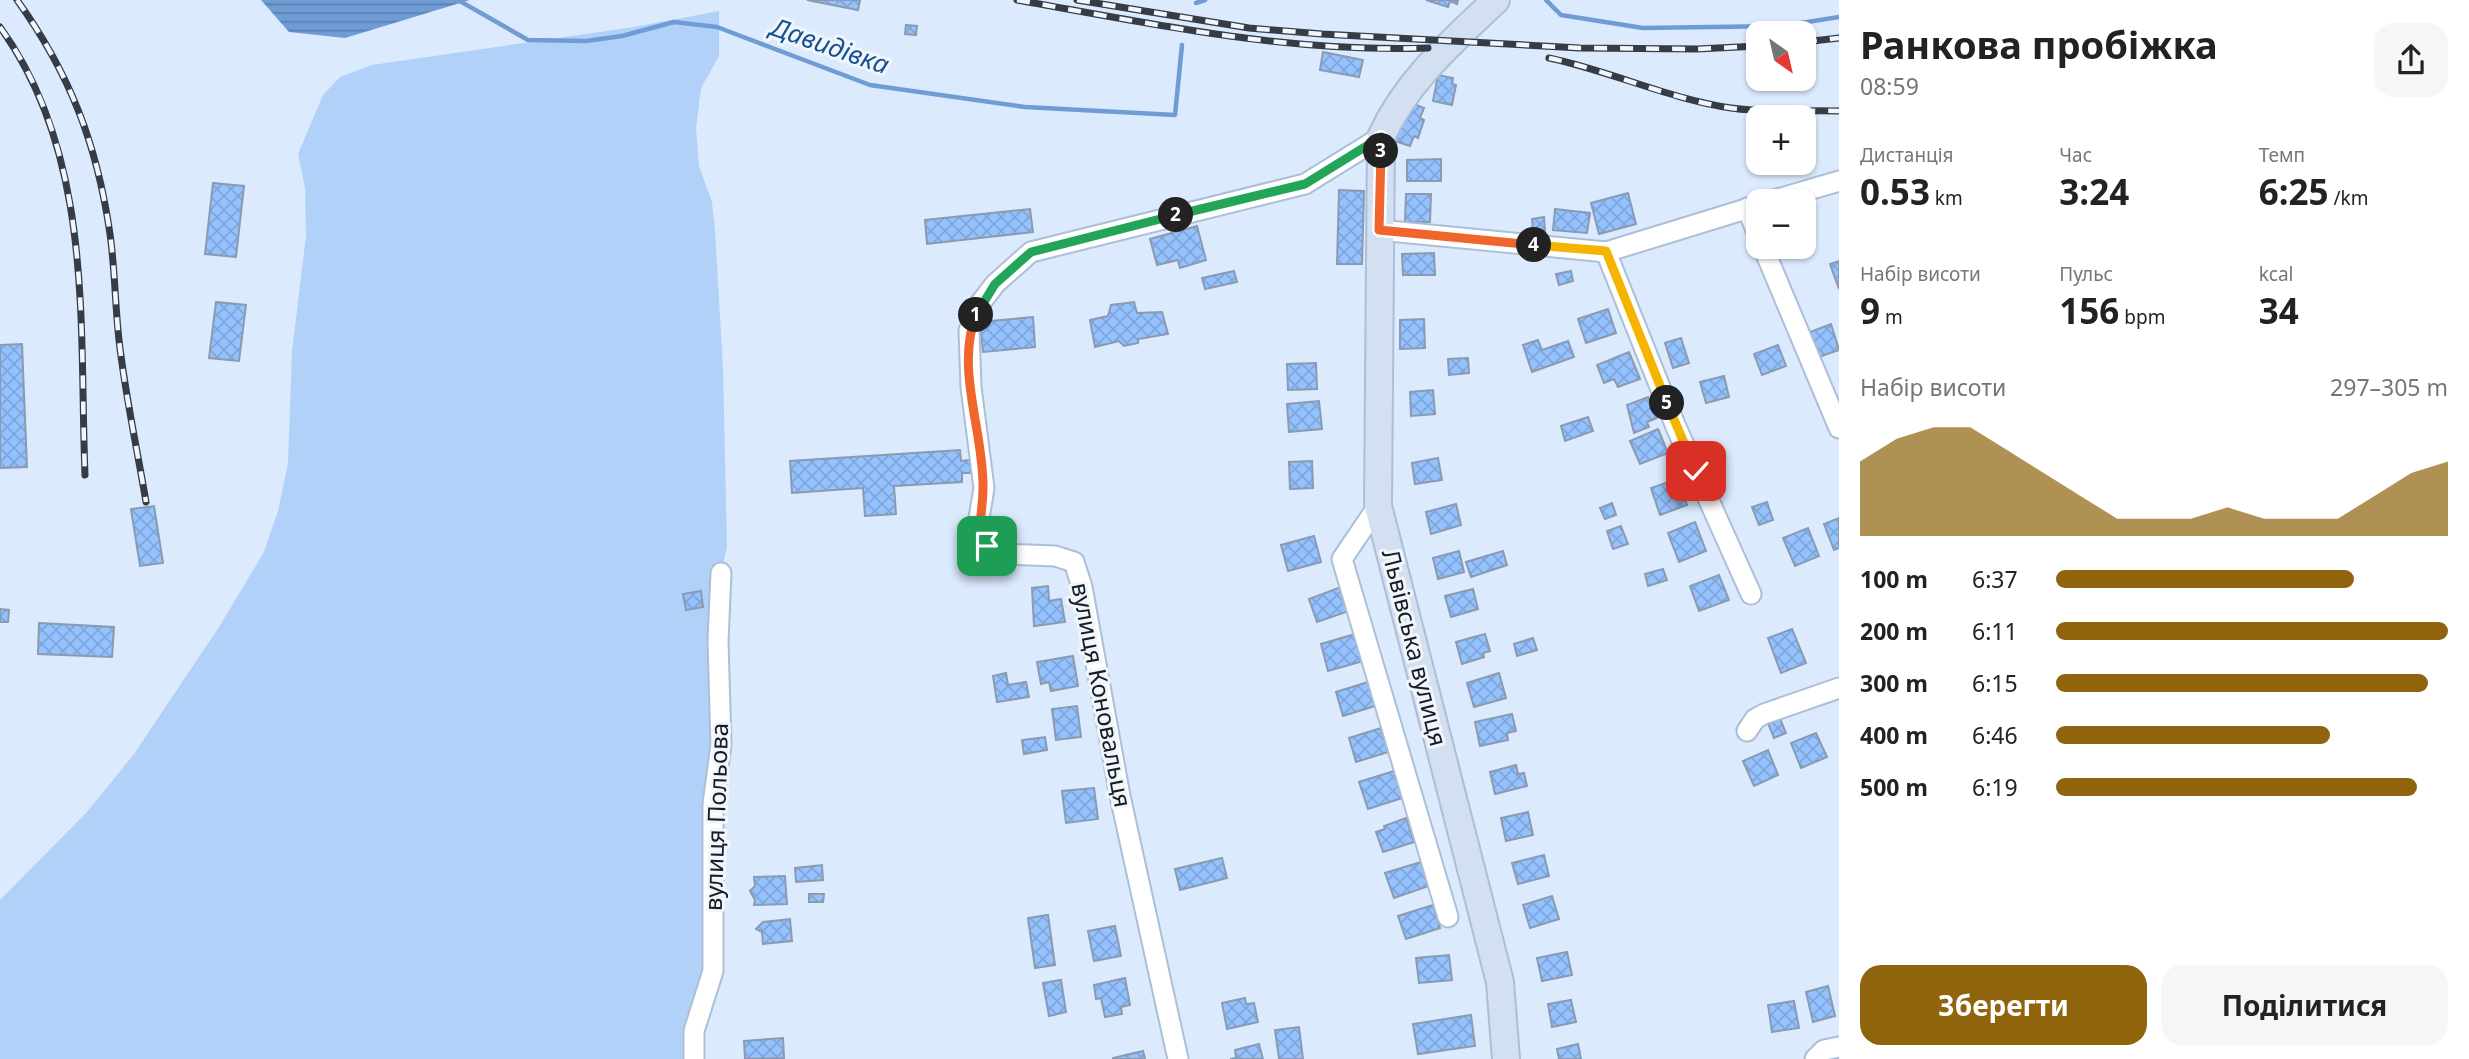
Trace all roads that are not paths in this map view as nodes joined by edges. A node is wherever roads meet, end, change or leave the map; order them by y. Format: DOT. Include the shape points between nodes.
graph roads {
  1 [pos="1496,0"];
  2 [pos="1381,137"];
  3 [pos="1839,181"];
  4 [pos="1811,189"];
  5 [pos="1746,208"];
  6 [pos="1379,230"];
  7 [pos="1606,251"];
  8 [pos="1768,259"];
  9 [pos="1839,428"];
  10 [pos="1377,506"];
  11 [pos="721,573"];
  12 [pos="1751,594"];
  13 [pos="1839,688"];
  14 [pos="1746,731"];
  15 [pos="1448,917"];
  16 [pos="1839,1046"];
  17 [pos="694,1059"];
  18 [pos="1178,1059"];
  19 [pos="1506,1059"];
  20 [pos="1815,1059"];
  1 -- 2 [label="street" via="1408,89"];
  2 -- 6 [label="street, Львівська вулиця"];
  2 -- 18 [label="street, вулиця Коновальця" via="1305,184 1031,252 995,284 979,305 969,331 984,488 978,524 987,546 1000,554 1055,556 1074,562"];
  3 -- 4 [label="street"];
  5 -- 7 [label="street"];
  6 -- 7 [label="street"];
  6 -- 10 [label="street, Львівська вулиця"];
  7 -- 12 [label="street" via="1676,427"];
  8 -- 9 [label="street"];
  10 -- 15 [label="street" via="1342,559"];
  10 -- 19 [label="street, Львівська вулиця" via="1500,982"];
  11 -- 17 [label="street, вулиця Польова" via="713,971 694,1031"];
  13 -- 14 [label="street" via="1765,714"];
  16 -- 20 [label="street" via="1824,1050"];
}
